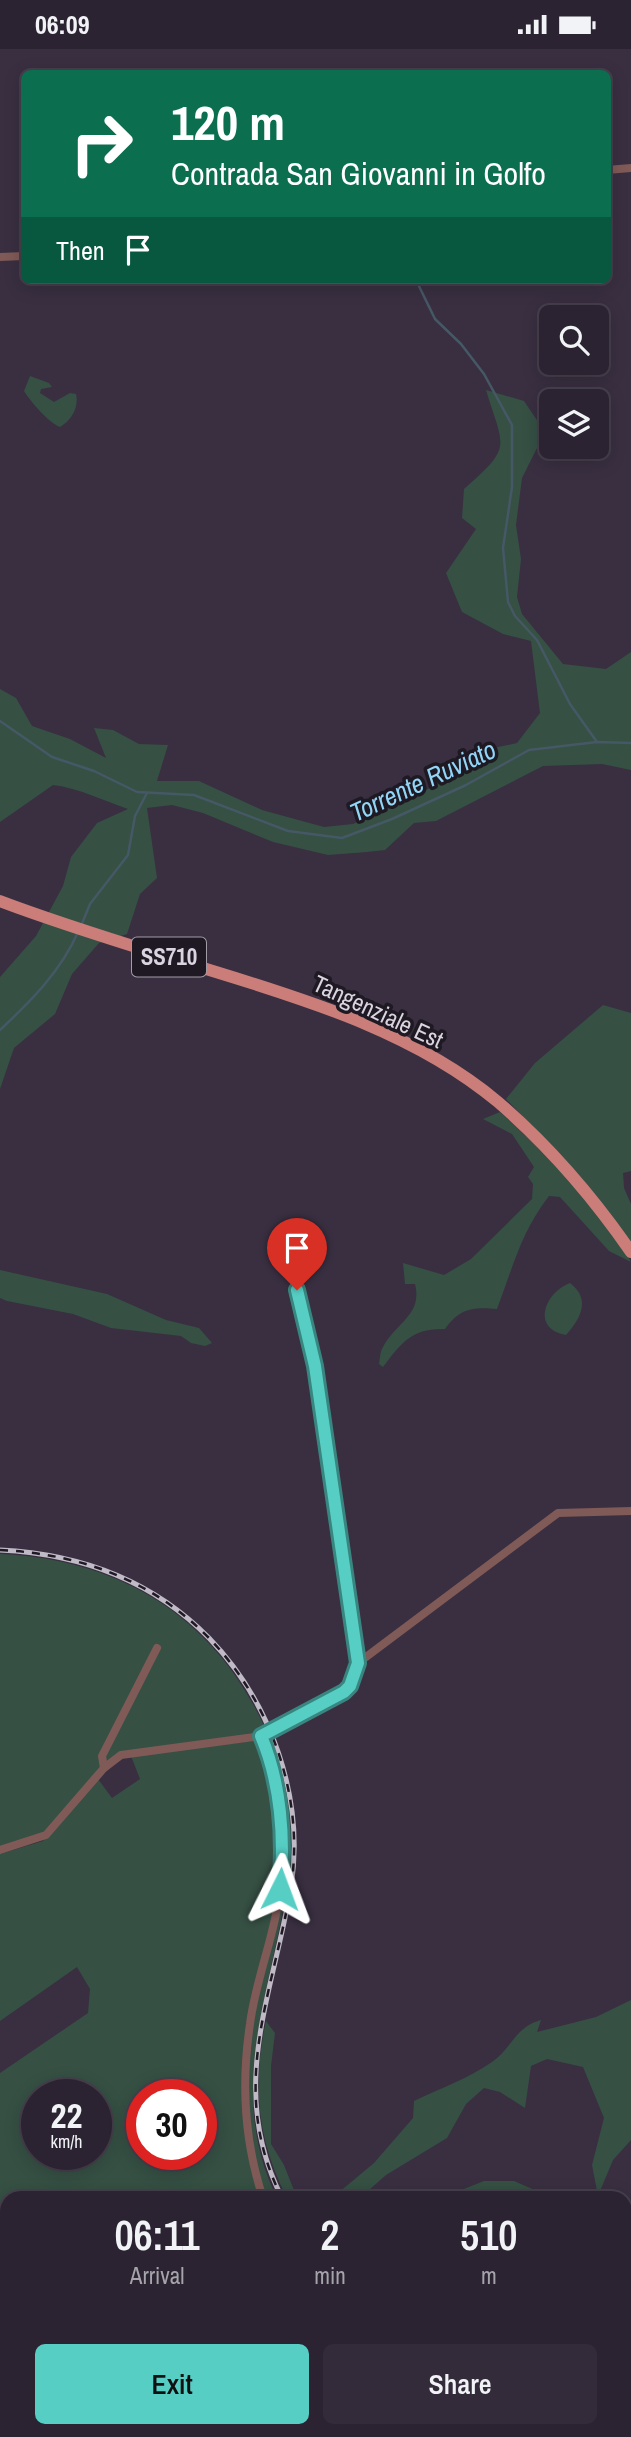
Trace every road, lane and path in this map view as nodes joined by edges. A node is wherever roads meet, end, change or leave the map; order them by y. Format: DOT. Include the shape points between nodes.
graph roads {
  1 [pos="631,168"];
  2 [pos="611,170"];
  3 [pos="21,256"];
  4 [pos="0,257"];
  5 [pos="0,901"];
  6 [pos="631,1252"];
  7 [pos="297,1290"];
  8 [pos="631,1511"];
  9 [pos="158,1648"];
  10 [pos="358,1663"];
  11 [pos="261,1736"];
  12 [pos="104,1768"];
  13 [pos="0,1850"];
  14 [pos="261,2191"];
  1 -- 2 [label="street"];
  3 -- 4 [label="street"];
  5 -- 6 [label="main road, Tangenziale Est / SS710" via="338,1011 434,1059 496,1101 580,1184"];
  7 -- 10 [label="street" via="315,1366"];
  8 -- 10 [label="street" via="558,1513"];
  9 -- 12 [label="street" via="102,1756"];
  10 -- 11 [label="street" via="344,1692"];
  11 -- 12 [label="street" via="121,1755"];
  11 -- 14 [label="street" via="271,1762 281,1831 278,1904 246,2057 245,2123"];
  12 -- 13 [label="street" via="46,1835"];
}
